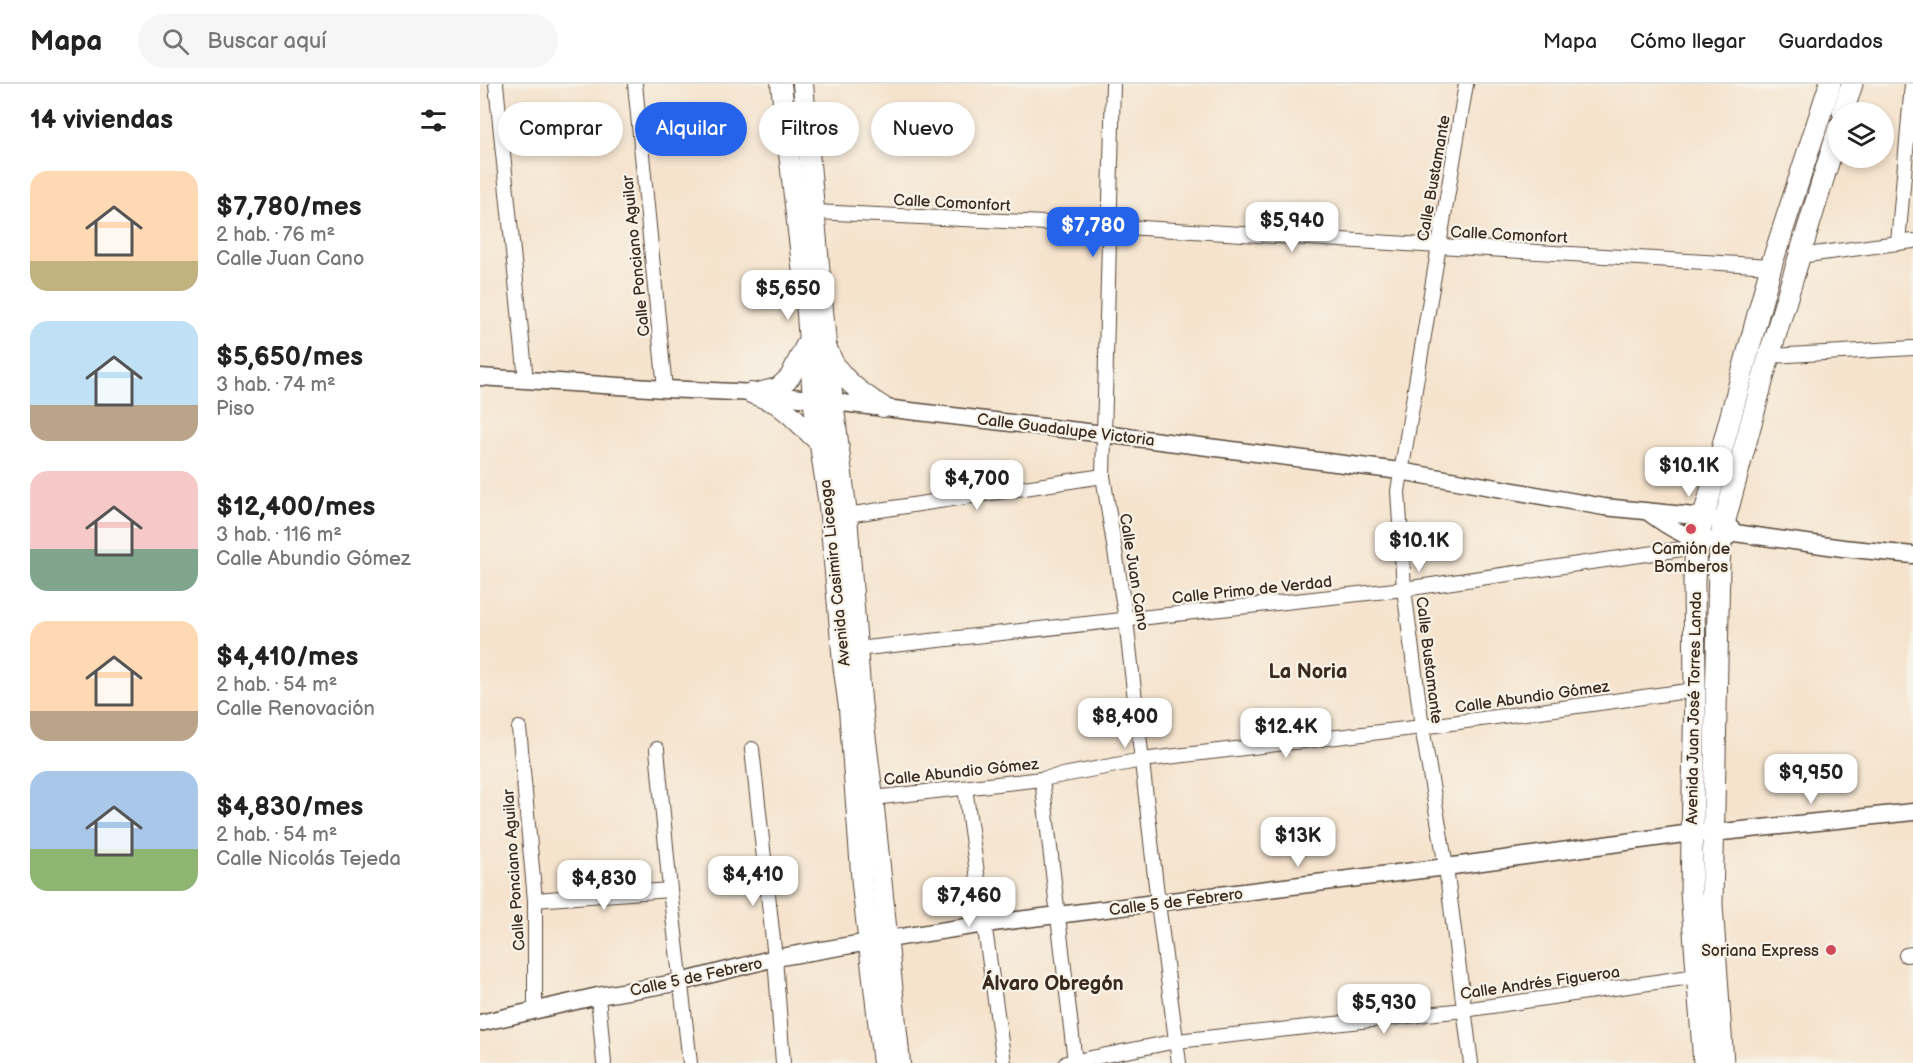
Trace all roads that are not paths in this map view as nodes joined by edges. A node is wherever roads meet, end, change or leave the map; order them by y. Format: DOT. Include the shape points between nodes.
graph roads {
  1 [pos="496,84"];
  2 [pos="635,84"];
  3 [pos="781,84"];
  4 [pos="803,84"];
  5 [pos="1113,84"];
  6 [pos="1466,84"];
  7 [pos="1830,84"];
  8 [pos="1852,84"];
  9 [pos="1912,84"];
  10 [pos="1846,102"];
  11 [pos="1828,162"];
  12 [pos="815,212"];
  13 [pos="1109,226"];
  14 [pos="1913,241"];
  15 [pos="1898,243"];
  16 [pos="1437,247"];
  17 [pos="1799,256"];
  18 [pos="1771,266"];
  19 [pos="817,343"];
  20 [pos="1913,348"];
  21 [pos="1769,356"];
  22 [pos="480,377"];
  23 [pos="526,380"];
  24 [pos="665,389"];
  25 [pos="755,393"];
  26 [pos="823,400"];
  27 [pos="883,407"];
  28 [pos="1104,434"];
  29 [pos="820,443"];
  30 [pos="1400,471"];
  31 [pos="1103,476"];
  32 [pos="1648,512"];
  33 [pos="847,515"];
  34 [pos="1721,531"];
  35 [pos="1697,543"];
  36 [pos="1913,555"];
  37 [pos="1404,589"];
  38 [pos="1126,620"];
  39 [pos="857,649"];
  40 [pos="1695,690"];
  41 [pos="1422,727"];
  42 [pos="519,728"];
  43 [pos="657,749"];
  44 [pos="752,749"];
  45 [pos="1142,760"];
  46 [pos="1042,779"];
  47 [pos="965,788"];
  48 [pos="873,798"];
  49 [pos="1913,812"];
  50 [pos="1691,833"];
  51 [pos="1713,833"];
  52 [pos="1446,867"];
  53 [pos="670,890"];
  54 [pos="535,900"];
  55 [pos="1158,903"];
  56 [pos="1059,916"];
  57 [pos="985,924"];
  58 [pos="878,942"];
  59 [pos="775,958"];
  60 [pos="1697,976"];
  61 [pos="681,982"];
  62 [pos="598,996"];
  63 [pos="535,1010"];
  64 [pos="1464,1010"];
  65 [pos="480,1023"];
  66 [pos="1176,1041"];
  67 [pos="1070,1062"];
  68 [pos="604,1063"];
  69 [pos="690,1063"];
  70 [pos="783,1063"];
  71 [pos="883,1063"];
  72 [pos="900,1063"];
  73 [pos="1004,1063"];
  74 [pos="1179,1063"];
  75 [pos="1471,1063"];
  76 [pos="1704,1063"];
  77 [pos="1723,1063"];
  1 -- 23 [label="street"];
  2 -- 24 [label="street, Calle Ponciano Aguilar"];
  3 -- 19 [label="main road, Avenida Casimiro Liceaga" via="807,300"];
  4 -- 12 [label="main road, Avenida Casimiro Liceaga"];
  5 -- 13 [label="street, Calle Juan Cano"];
  6 -- 16 [label="street, Calle Bustamante"];
  7 -- 18 [label="main road, Avenida Juan José Torres Landa"];
  8 -- 10 [label="main road"];
  9 -- 15 [label="street"];
  11 -- 17 [label="main road, Avenida Juan José Torres Landa"];
  12 -- 13 [label="street, Calle Comonfort"];
  12 -- 19 [label="main road, Avenida Casimiro Liceaga"];
  13 -- 16 [label="street, Calle Comonfort"];
  13 -- 28 [label="street, Calle Juan Cano"];
  14 -- 15 [label="street"];
  15 -- 17 [label="street"];
  16 -- 18 [label="street, Calle Comonfort"];
  16 -- 30 [label="street, Calle Bustamante"];
  17 -- 21 [label="main road, Avenida Juan José Torres Landa"];
  18 -- 34 [label="main road, Avenida Juan José Torres Landa"];
  19 -- 25 [label="main road" via="778,388"];
  19 -- 26 [label="main road, Avenida Casimiro Liceaga"];
  19 -- 27 [label="main road" via="861,394"];
  20 -- 21 [label="street"];
  21 -- 34 [label="main road, Avenida Juan José Torres Landa"];
  22 -- 23 [label="street, Calle Guadalupe Victoria"];
  23 -- 24 [label="street, Calle Guadalupe Victoria"];
  24 -- 25 [label="street, Calle Guadalupe Victoria"];
  25 -- 26 [label="street, Calle Guadalupe Victoria"];
  25 -- 29 [label="main road" via="791,415"];
  26 -- 27 [label="street, Calle Guadalupe Victoria"];
  26 -- 29 [label="main road, Avenida Casimiro Liceaga"];
  26 -- 33 [label="main road, Avenida Casimiro Liceaga"];
  27 -- 28 [label="street, Calle Guadalupe Victoria"];
  28 -- 30 [label="street, Calle Guadalupe Victoria"];
  28 -- 31 [label="street, Calle Juan Cano"];
  29 -- 58 [label="main road, Avenida Casimiro Liceaga" via="849,708 862,885"];
  30 -- 32 [label="street, Calle Guadalupe Victoria"];
  30 -- 37 [label="street, Calle Bustamante"];
  31 -- 33 [label="street"];
  31 -- 38 [label="street, Calle Juan Cano"];
  32 -- 34 [label="street, Calle Guadalupe Victoria"];
  32 -- 35 [label="street, Calle Guadalupe Victoria"];
  33 -- 39 [label="main road, Avenida Casimiro Liceaga"];
  34 -- 35 [label="main road, Avenida Juan José Torres Landa"];
  34 -- 35 [label="street, Calle Primo de Verdad"];
  34 -- 36 [label="street, Calle Guadalupe Victoria"];
  34 -- 51 [label="main road, Avenida Juan José Torres Landa"];
  35 -- 37 [label="street, Calle Primo de Verdad" via="1671,552"];
  35 -- 40 [label="main road, Avenida Juan José Torres Landa"];
  37 -- 38 [label="street, Calle Primo de Verdad"];
  37 -- 41 [label="street, Calle Bustamante"];
  38 -- 39 [label="street, Calle Primo de Verdad"];
  38 -- 45 [label="street, Calle Juan Cano"];
  39 -- 48 [label="main road, Avenida Casimiro Liceaga"];
  40 -- 41 [label="street, Calle Abundio Gómez"];
  40 -- 50 [label="main road, Avenida Juan José Torres Landa"];
  41 -- 45 [label="street, Calle Abundio Gómez"];
  41 -- 52 [label="street, Calle Bustamante"];
  42 -- 54 [label="street, Calle Ponciano Aguilar"];
  43 -- 53 [label="street"];
  44 -- 59 [label="street"];
  45 -- 46 [label="street, Calle Abundio Gómez"];
  45 -- 55 [label="street, Calle Juan Cano"];
  46 -- 47 [label="street, Calle Abundio Gómez"];
  46 -- 56 [label="street"];
  47 -- 48 [label="street, Calle Abundio Gómez"];
  47 -- 57 [label="street"];
  48 -- 58 [label="main road, Avenida Casimiro Liceaga"];
  49 -- 51 [label="street, Calle 5 de Febrero"];
  50 -- 51 [label="street, Calle 5 de Febrero"];
  50 -- 52 [label="street, Calle 5 de Febrero"];
  50 -- 60 [label="main road, Avenida Juan José Torres Landa" via="1690,892"];
  51 -- 77 [label="main road, Avenida Juan José Torres Landa" via="1712,905"];
  52 -- 55 [label="street, Calle 5 de Febrero"];
  52 -- 64 [label="street, Calle Bustamante"];
  53 -- 54 [label="street"];
  53 -- 61 [label="street"];
  54 -- 63 [label="street, Calle Ponciano Aguilar"];
  55 -- 56 [label="street, Calle 5 de Febrero"];
  55 -- 66 [label="street, Calle Juan Cano"];
  56 -- 57 [label="street, Calle 5 de Febrero"];
  56 -- 67 [label="street"];
  57 -- 58 [label="street, Calle 5 de Febrero"];
  57 -- 73 [label="street"];
  58 -- 59 [label="street, Calle 5 de Febrero"];
  58 -- 71 [label="main road, Avenida Casimiro Liceaga"];
  58 -- 72 [label="main road, Avenida Casimiro Liceaga"];
  59 -- 61 [label="street, Calle 5 de Febrero"];
  59 -- 70 [label="street"];
  60 -- 64 [label="street, Calle Andrés Figueroa"];
  60 -- 76 [label="main road, Avenida Juan José Torres Landa"];
  61 -- 62 [label="street, Calle 5 de Febrero"];
  61 -- 69 [label="street"];
  62 -- 63 [label="street, Calle 5 de Febrero"];
  62 -- 68 [label="street"];
  63 -- 65 [label="street, Calle 5 de Febrero"];
  64 -- 66 [label="street, Calle Andrés Figueroa"];
  64 -- 75 [label="street, Calle Bustamante"];
  66 -- 67 [label="street, Calle Andrés Figueroa"];
  66 -- 74 [label="street, Calle Juan Cano"];
}
